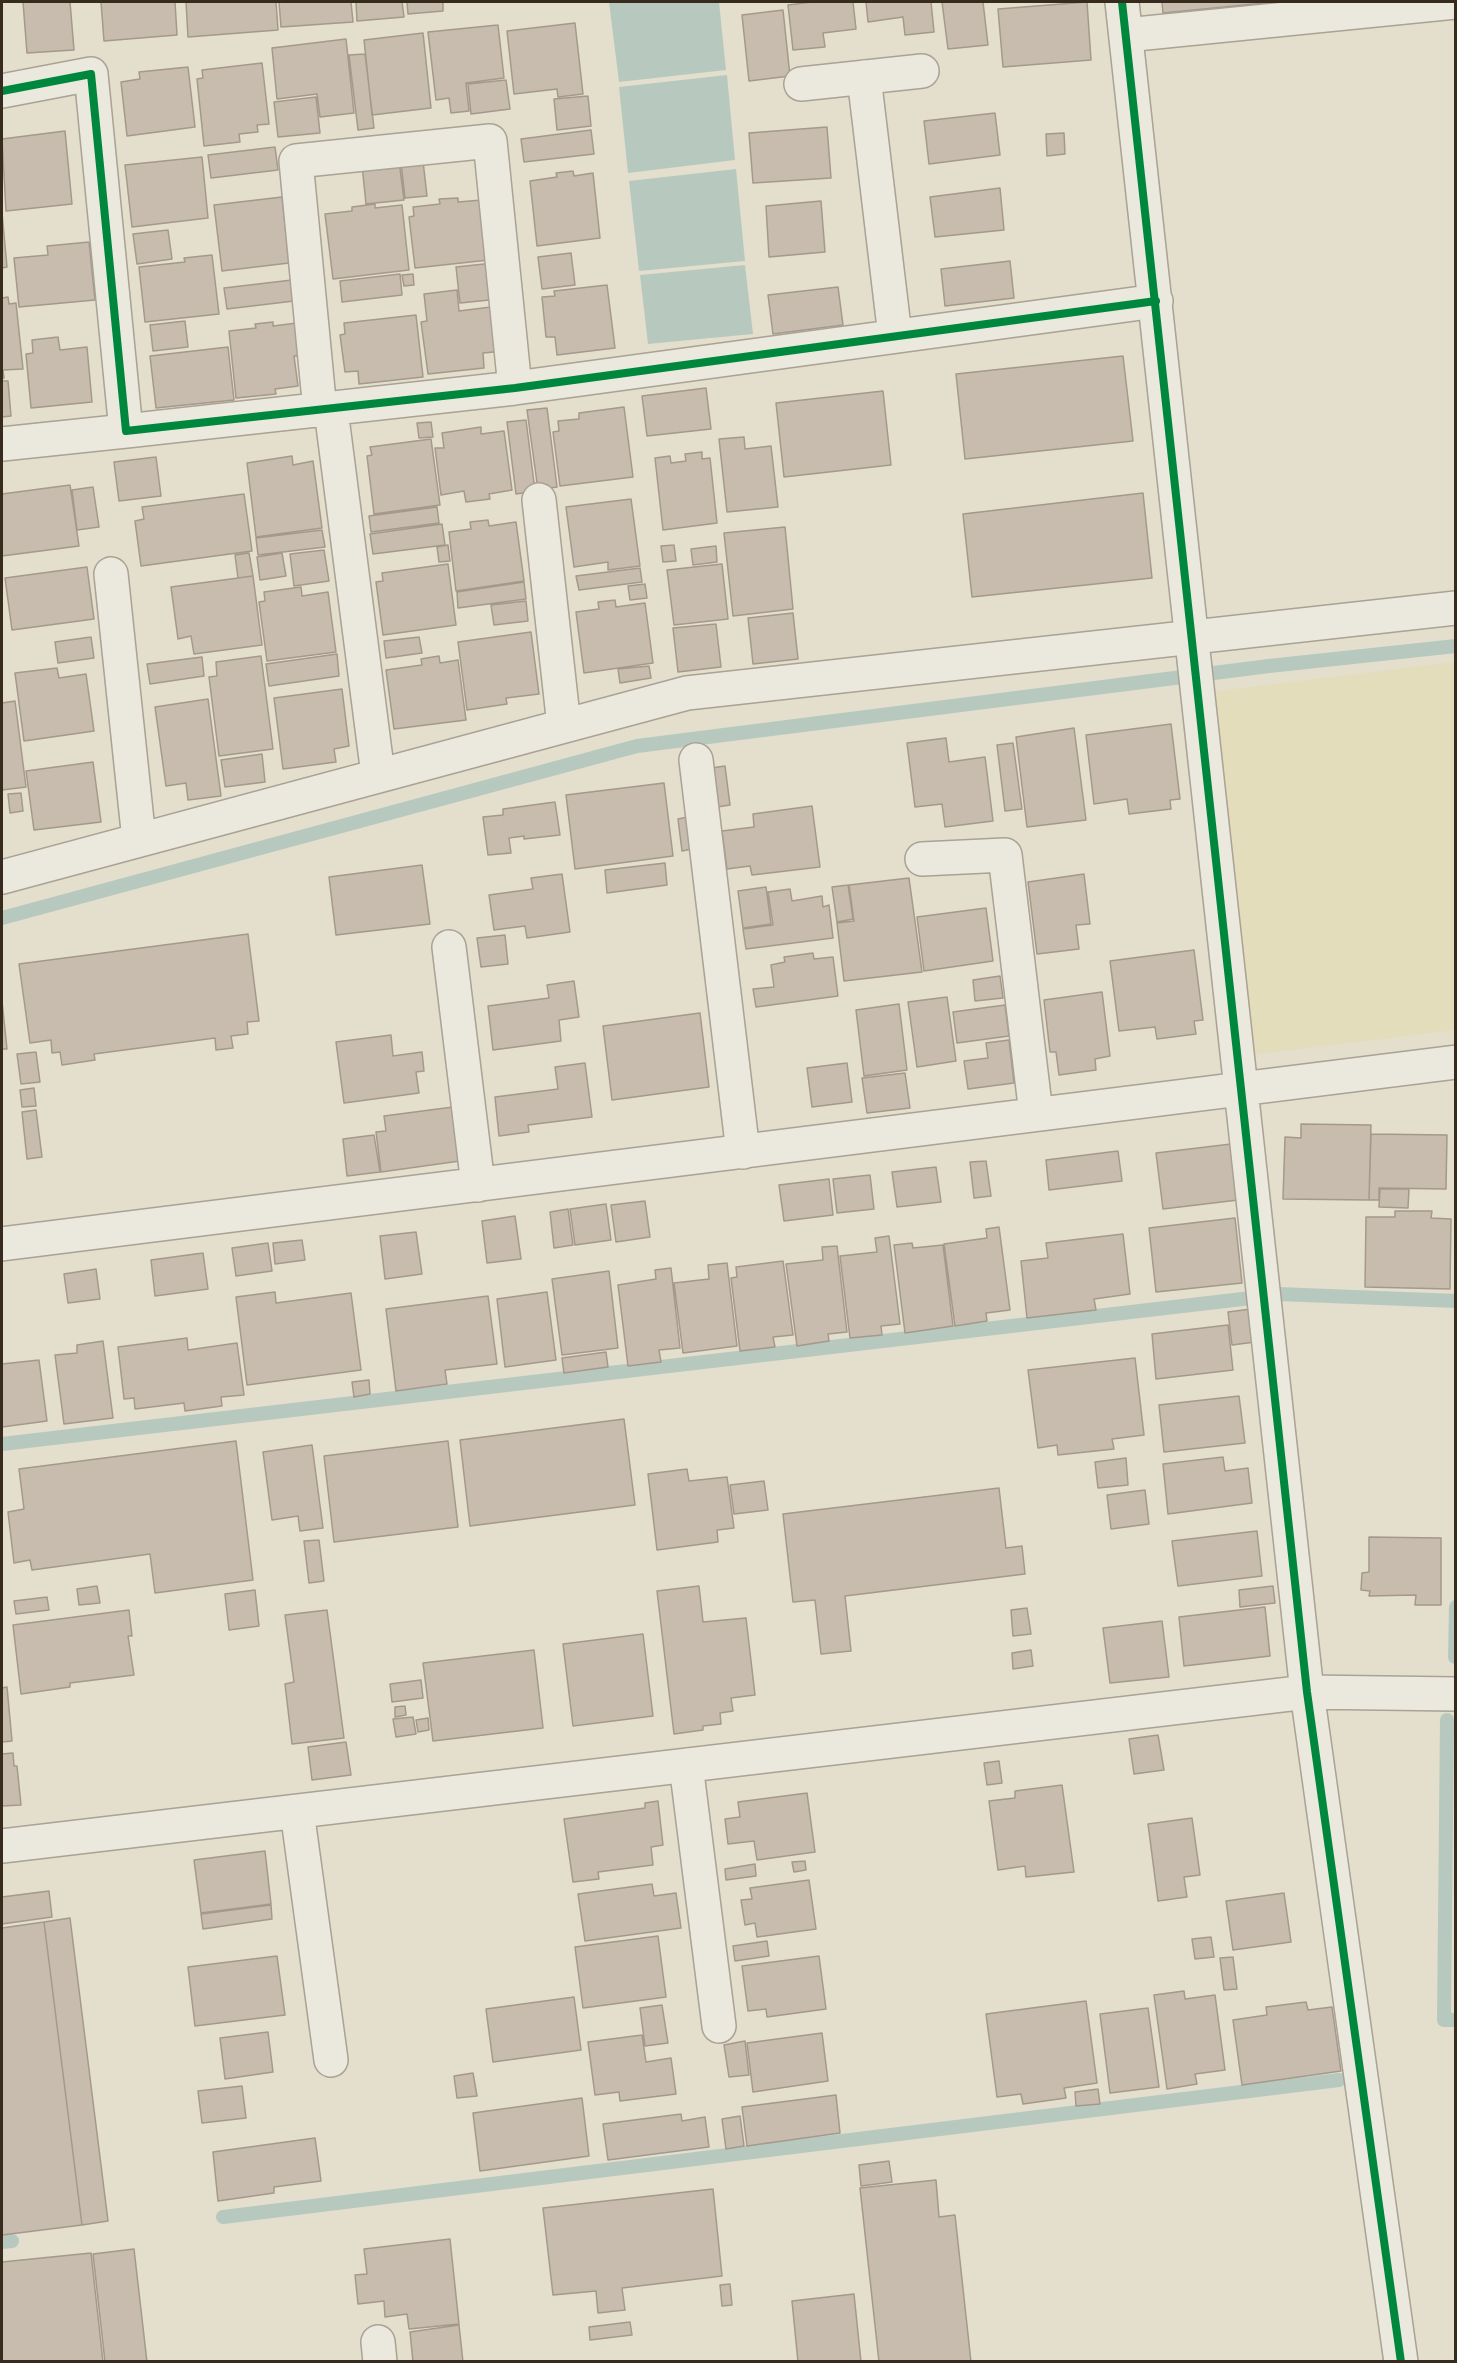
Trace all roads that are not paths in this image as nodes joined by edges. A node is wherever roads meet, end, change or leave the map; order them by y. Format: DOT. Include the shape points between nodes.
graph roads {
  1 [pos="1122,2"];
  2 [pos="1455,2"];
  3 [pos="1126,35"];
  4 [pos="922,71"];
  5 [pos="864,77"];
  6 [pos="801,84"];
  7 [pos="2,91"];
  8 [pos="1156,301"];
  9 [pos="895,336"];
  10 [pos="515,388"];
  11 [pos="326,410"];
  12 [pos="126,431"];
  13 [pos="2,444"];
  14 [pos="539,500"];
  15 [pos="111,574"];
  16 [pos="1455,608"];
  17 [pos="1194,647"];
  18 [pos="564,726"];
  19 [pos="696,760"];
  20 [pos="378,775"];
  21 [pos="139,840"];
  22 [pos="922,859"];
  23 [pos="2,876"];
  24 [pos="449,947"];
  25 [pos="1455,1062"];
  26 [pos="1240,1088"];
  27 [pos="1036,1114"];
  28 [pos="743,1152"];
  29 [pos="478,1185"];
  30 [pos="2,1244"];
  31 [pos="1307,1692"];
  32 [pos="1455,1694"];
  33 [pos="686,1765"];
  34 [pos="297,1811"];
  35 [pos="2,1846"];
  36 [pos="719,2026"];
  37 [pos="331,2060"];
  38 [pos="1401,2361"];
  1 -- 3 [label="street"];
  2 -- 3 [label="street"];
  3 -- 8 [label="street"];
  4 -- 5 [label="street"];
  5 -- 6 [label="street"];
  5 -- 9 [label="street"];
  7 -- 12 [label="street" via="91,74"];
  8 -- 9 [label="street"];
  8 -- 17 [label="street"];
  9 -- 10 [label="street"];
  10 -- 11 [label="street"];
  10 -- 11 [label="street" via="490,141 296,161"];
  11 -- 12 [label="street"];
  11 -- 20 [label="street"];
  12 -- 13 [label="street"];
  14 -- 18 [label="street"];
  15 -- 21 [label="street"];
  16 -- 17 [label="street"];
  17 -- 18 [label="street" via="687,693"];
  17 -- 26 [label="street"];
  18 -- 20 [label="street"];
  19 -- 28 [label="street"];
  20 -- 21 [label="street"];
  21 -- 23 [label="street"];
  22 -- 27 [label="street" via="1005,855"];
  24 -- 29 [label="street"];
  25 -- 26 [label="street"];
  26 -- 27 [label="street"];
  26 -- 31 [label="street"];
  27 -- 28 [label="street"];
  28 -- 29 [label="street"];
  29 -- 30 [label="street"];
  31 -- 32 [label="street"];
  31 -- 33 [label="street"];
  31 -- 38 [label="street"];
  33 -- 34 [label="street"];
  33 -- 36 [label="street"];
  34 -- 35 [label="street"];
  34 -- 37 [label="street"];
}
